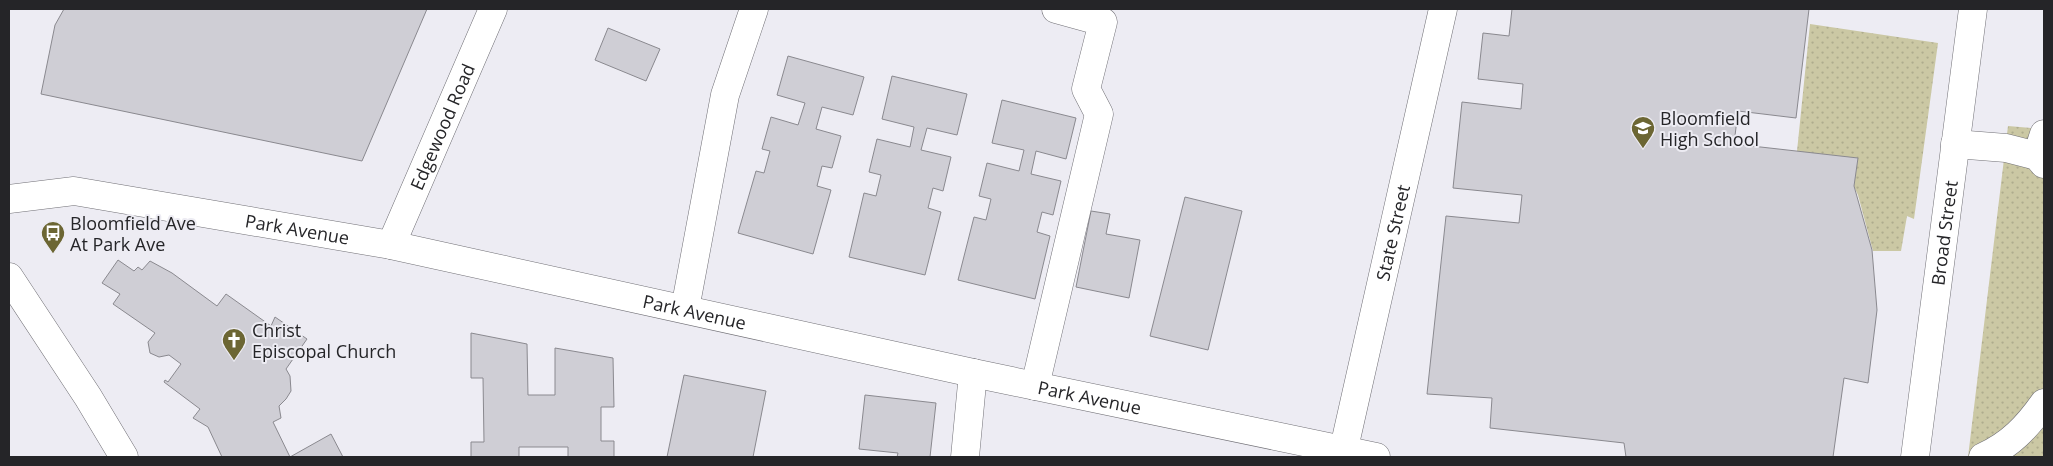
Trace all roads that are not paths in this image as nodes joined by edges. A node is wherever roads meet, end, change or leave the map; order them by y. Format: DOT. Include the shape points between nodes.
graph roads {
  1 [pos="493,9"];
  2 [pos="754,9"];
  3 [pos="1056,9"];
  4 [pos="1443,9"];
  5 [pos="1973,9"];
  6 [pos="1955,144"];
  7 [pos="2042,151"];
  8 [pos="9,199"];
  9 [pos="391,245"];
  10 [pos="9,277"];
  11 [pos="685,309"];
  12 [pos="973,373"];
  13 [pos="1035,386"];
  14 [pos="2044,403"];
  15 [pos="1343,454"];
  16 [pos="124,457"];
  17 [pos="965,457"];
  18 [pos="1376,457"];
  19 [pos="1915,457"];
  20 [pos="1983,457"];
  1 -- 9 [label="street, Edgewood Road"];
  2 -- 11 [label="street" via="725,95"];
  3 -- 13 [label="street" via="1103,22 1086,89 1099,114"];
  4 -- 15 [label="street, State Street"];
  5 -- 6 [label="street, Broad Street"];
  6 -- 7 [label="street"];
  6 -- 19 [label="street, Broad Street"];
  8 -- 9 [label="street, Park Avenue" via="74,191"];
  9 -- 11 [label="street, Park Avenue"];
  10 -- 16 [label="street"];
  11 -- 12 [label="street, Park Avenue"];
  12 -- 13 [label="street, Park Avenue"];
  12 -- 17 [label="street"];
  13 -- 15 [label="street, Park Avenue"];
  14 -- 20 [label="street" via="2028,426 1998,451"];
  15 -- 18 [label="street, Park Avenue"];
}
